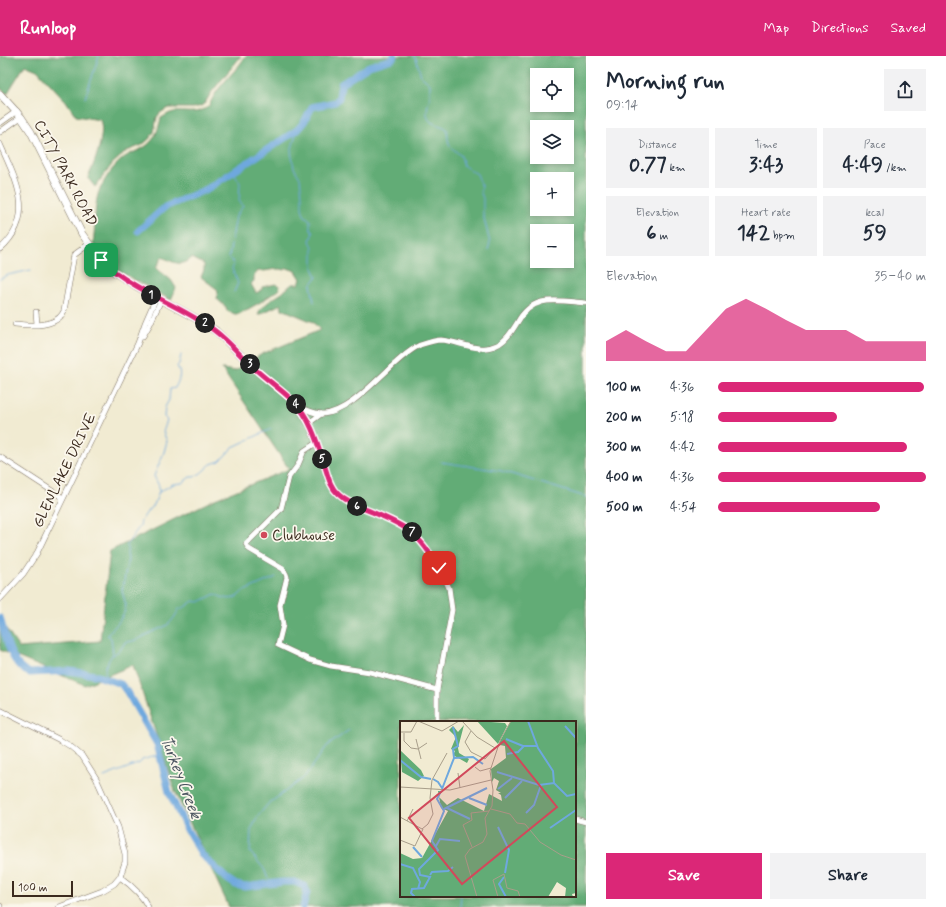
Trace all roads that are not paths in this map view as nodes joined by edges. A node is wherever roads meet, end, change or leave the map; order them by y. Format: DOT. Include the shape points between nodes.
graph roads {
  1 [pos="0,94"];
  2 [pos="19,114"];
  3 [pos="0,124"];
  4 [pos="0,132"];
  5 [pos="0,144"];
  6 [pos="89,244"];
  7 [pos="0,249"];
  8 [pos="159,299"];
  9 [pos="586,303"];
  10 [pos="36,312"];
  11 [pos="15,324"];
  12 [pos="37,324"];
  13 [pos="299,407"];
  14 [pos="321,414"];
  15 [pos="309,423"];
  16 [pos="316,443"];
  17 [pos="0,457"];
  18 [pos="63,498"];
  19 [pos="0,599"];
  20 [pos="437,690"];
  21 [pos="0,710"];
  22 [pos="438,721"];
  23 [pos="576,819"];
  24 [pos="586,822"];
  25 [pos="120,877"];
  26 [pos="59,907"];
  27 [pos="148,907"];
  1 -- 2 [label="street, CITY PARK ROAD"];
  2 -- 3 [label="street"];
  2 -- 4 [label="street"];
  2 -- 6 [label="street, CITY PARK ROAD" via="37,142"];
  5 -- 7 [label="street" via="18,184 20,203 18,222"];
  6 -- 8 [label="street, CITY PARK ROAD" via="114,272"];
  6 -- 12 [label="street" via="74,255 62,316 50,323"];
  8 -- 13 [label="street, CITY PARK ROAD" via="216,331"];
  8 -- 18 [label="street, GLENLAKE DRIVE" via="150,324 138,343"];
  9 -- 14 [label="street" via="540,301 522,314 511,332 498,345 488,348 440,340 422,344 406,353 346,405"];
  10 -- 12 [label="street"];
  11 -- 12 [label="street"];
  13 -- 14 [label="street"];
  13 -- 15 [label="street, CITY PARK ROAD"];
  14 -- 15 [label="street"];
  15 -- 16 [label="street, CITY PARK ROAD"];
  16 -- 20 [label="street, CITY PARK ROAD" via="336,493 351,504 390,519 411,531 424,544 445,579 452,610"];
  16 -- 20 [label="street" via="304,451 289,478 281,509 246,544 249,549 283,569 286,574 280,605 283,625 278,645 310,660 331,666 370,672"];
  17 -- 18 [label="street"];
  18 -- 19 [label="street, GLENLAKE DRIVE" via="31,564"];
  20 -- 22 [label="street, CITY PARK ROAD"];
  21 -- 25 [label="street" via="70,746 87,761 118,827 125,854"];
  23 -- 24 [label="street"];
  25 -- 26 [label="street" via="102,891"];
  25 -- 27 [label="street" via="133,886"];
}
